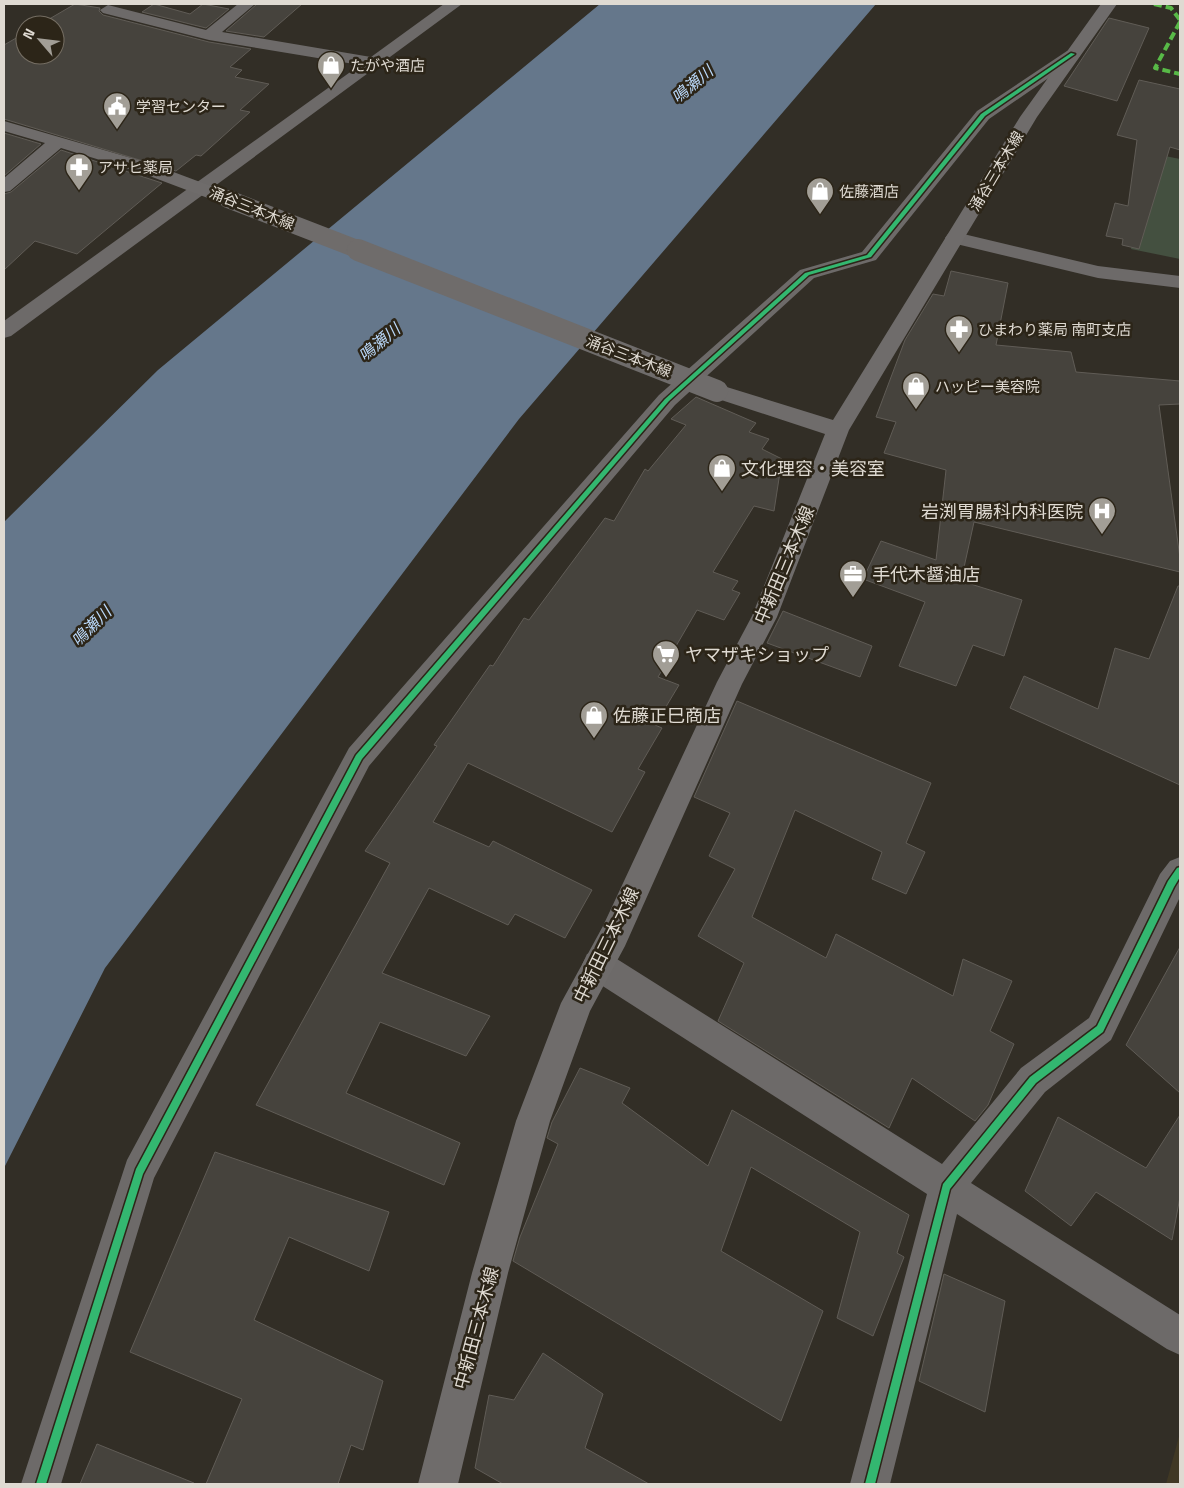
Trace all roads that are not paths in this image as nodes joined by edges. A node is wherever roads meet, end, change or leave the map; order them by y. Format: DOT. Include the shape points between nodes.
graph roads {
  1 [pos="246,4"];
  2 [pos="434,4"];
  3 [pos="454,4"];
  4 [pos="1109,4"];
  5 [pos="108,10"];
  6 [pos="414,33"];
  7 [pos="209,35"];
  8 [pos="1073,54"];
  9 [pos="374,62"];
  10 [pos="4,126"];
  11 [pos="58,141"];
  12 [pos="4,188"];
  13 [pos="202,188"];
  14 [pos="955,238"];
  15 [pos="1180,282"];
  16 [pos="4,331"];
  17 [pos="838,430"];
  18 [pos="1180,871"];
  19 [pos="598,965"];
  20 [pos="946,1187"];
  21 [pos="1180,1336"];
  22 [pos="41,1484"];
  23 [pos="438,1484"];
  24 [pos="870,1484"];
  1 -- 7 [label="street"];
  2 -- 6 [label="street" via="418,17"];
  3 -- 6 [label="street"];
  4 -- 8 [label="main road, 涌谷三本木線"];
  5 -- 7 [label="street"];
  6 -- 9 [label="street"];
  7 -- 9 [label="street"];
  8 -- 14 [label="main road, 涌谷三本木線" via="1029,117"];
  8 -- 22 [label="street" via="983,115 869,256 807,274 667,400 359,758 139,1172"];
  9 -- 13 [label="street"];
  10 -- 11 [label="main road, 涌谷三本木線"];
  11 -- 12 [label="main road"];
  11 -- 13 [label="main road, 涌谷三本木線"];
  13 -- 16 [label="street"];
  13 -- 17 [label="main road, 涌谷三本木線, bridge" via="717,391"];
  14 -- 15 [label="street" via="1098,272"];
  14 -- 17 [label="main road, 涌谷三本木線"];
  17 -- 19 [label="main road, 中新田三本木線" via="764,617 730,682"];
  18 -- 20 [label="street" via="1100,1029 1034,1080"];
  19 -- 20 [label="street"];
  19 -- 23 [label="main road, 中新田三本木線" via="577,1003 532,1121 442,1457"];
  20 -- 21 [label="street"];
  20 -- 24 [label="street"];
}
